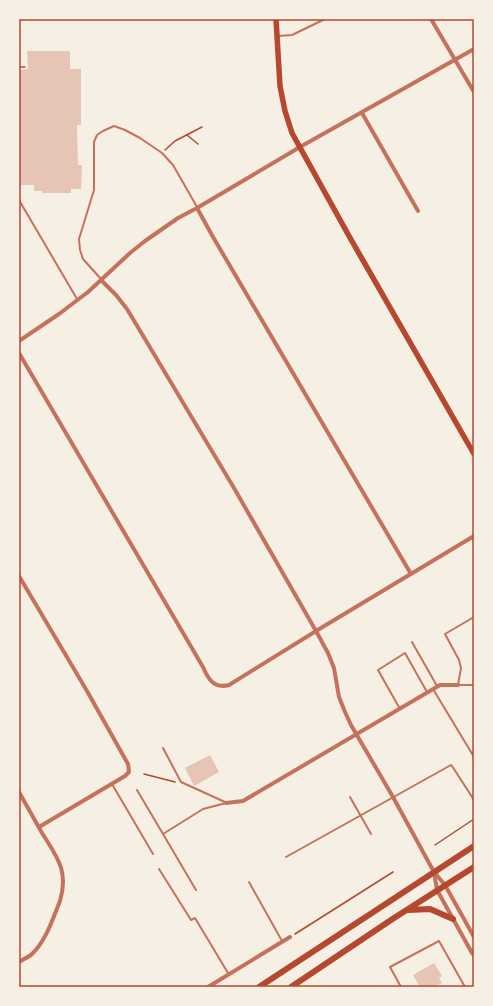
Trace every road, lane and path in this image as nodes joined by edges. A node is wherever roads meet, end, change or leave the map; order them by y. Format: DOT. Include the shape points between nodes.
graph roads {
  1 [pos="276,19"];
  2 [pos="325,19"];
  3 [pos="431,19"];
  4 [pos="278,36"];
  5 [pos="474,49"];
  6 [pos="455,60"];
  7 [pos="19,67"];
  8 [pos="26,68"];
  9 [pos="474,92"];
  10 [pos="362,113"];
  11 [pos="202,127"];
  12 [pos="187,135"];
  13 [pos="198,144"];
  14 [pos="300,147"];
  15 [pos="162,153"];
  16 [pos="19,200"];
  17 [pos="197,208"];
  18 [pos="418,212"];
  19 [pos="101,280"];
  20 [pos="78,300"];
  21 [pos="19,341"];
  22 [pos="19,352"];
  23 [pos="474,454"];
  24 [pos="474,536"];
  25 [pos="411,574"];
  26 [pos="19,576"];
  27 [pos="474,617"];
  28 [pos="316,631"];
  29 [pos="412,642"];
  30 [pos="458,685"];
  31 [pos="474,685"];
  32 [pos="435,688"];
  33 [pos="427,693"];
  34 [pos="400,709"];
  35 [pos="356,734"];
  36 [pos="163,748"];
  37 [pos="474,757"];
  38 [pos="144,774"];
  39 [pos="181,782"];
  40 [pos="112,784"];
  41 [pos="137,790"];
  42 [pos="19,792"];
  43 [pos="350,797"];
  44 [pos="394,797"];
  45 [pos="474,800"];
  46 [pos="226,803"];
  47 [pos="360,816"];
  48 [pos="474,819"];
  49 [pos="39,826"];
  50 [pos="163,834"];
  51 [pos="370,834"];
  52 [pos="435,845"];
  53 [pos="474,846"];
  54 [pos="153,854"];
  55 [pos="286,857"];
  56 [pos="474,867"];
  57 [pos="159,869"];
  58 [pos="393,872"];
  59 [pos="434,872"];
  60 [pos="249,882"];
  61 [pos="445,885"];
  62 [pos="196,890"];
  63 [pos="437,890"];
  64 [pos="407,910"];
  65 [pos="453,919"];
  66 [pos="290,937"];
  67 [pos="474,937"];
  68 [pos="282,942"];
  69 [pos="474,955"];
  70 [pos="19,962"];
  71 [pos="229,974"];
  72 [pos="294,986"];
  73 [pos="208,987"];
  74 [pos="259,987"];
  75 [pos="401,987"];
  76 [pos="465,987"];
  1 -- 4 [label="main road"];
  2 -- 4 [label="lane" via="292,35"];
  3 -- 6 [label="street"];
  4 -- 14 [label="main road" via="280,86 292,133"];
  5 -- 6 [label="street"];
  6 -- 9 [label="street"];
  6 -- 10 [label="street"];
  7 -- 8 [label="path"];
  10 -- 14 [label="street"];
  10 -- 18 [label="street"];
  11 -- 12 [label="path"];
  12 -- 13 [label="path"];
  12 -- 15 [label="path"];
  14 -- 17 [label="street"];
  14 -- 23 [label="main road"];
  15 -- 17 [label="lane" via="173,165"];
  15 -- 19 [label="lane" via="140,138 114,126 97,135 94,142 94,190 79,239 83,258"];
  16 -- 20 [label="lane"];
  17 -- 19 [label="street" via="145,241"];
  17 -- 25 [label="street"];
  19 -- 20 [label="street"];
  19 -- 28 [label="street" via="127,309"];
  20 -- 21 [label="street"];
  22 -- 28 [label="street" via="213,682 217,685 228,685"];
  24 -- 25 [label="street"];
  25 -- 28 [label="street"];
  26 -- 40 [label="street" via="128,764 125,776"];
  27 -- 30 [label="lane" via="444,634 459,660 461,668"];
  28 -- 35 [label="street" via="334,668 342,705"];
  29 -- 32 [label="lane"];
  30 -- 31 [label="lane"];
  30 -- 32 [label="street" via="440,685"];
  32 -- 33 [label="street"];
  32 -- 37 [label="lane"];
  33 -- 34 [label="street"];
  33 -- 34 [label="lane" via="405,653 378,670"];
  34 -- 35 [label="street"];
  35 -- 44 [label="street"];
  35 -- 46 [label="street" via="243,801"];
  36 -- 39 [label="lane"];
  38 -- 39 [label="path"];
  39 -- 46 [label="lane"];
  40 -- 49 [label="street"];
  40 -- 54 [label="lane"];
  41 -- 50 [label="lane"];
  42 -- 49 [label="street"];
  43 -- 47 [label="lane"];
  44 -- 45 [label="lane" via="451,765"];
  44 -- 47 [label="lane"];
  44 -- 59 [label="street"];
  46 -- 50 [label="lane" via="203,808"];
  47 -- 51 [label="lane"];
  47 -- 55 [label="lane"];
  48 -- 52 [label="path"];
  49 -- 70 [label="street" via="59,861 63,874 63,888 43,941 31,955"];
  50 -- 62 [label="lane"];
  53 -- 59 [label="main road"];
  56 -- 61 [label="main road"];
  57 -- 71 [label="lane" via="191,920 195,918"];
  58 -- 66 [label="path"];
  59 -- 61 [label="street"];
  59 -- 63 [label="street"];
  59 -- 74 [label="main road"];
  60 -- 68 [label="lane"];
  61 -- 63 [label="main road"];
  61 -- 67 [label="street"];
  63 -- 64 [label="main road"];
  63 -- 65 [label="street"];
  64 -- 65 [label="main road" via="430,909"];
  64 -- 72 [label="main road"];
  65 -- 69 [label="street"];
  66 -- 68 [label="street"];
  68 -- 71 [label="street"];
  71 -- 73 [label="street"];
  75 -- 76 [label="lane" via="390,968 439,941"];
}
